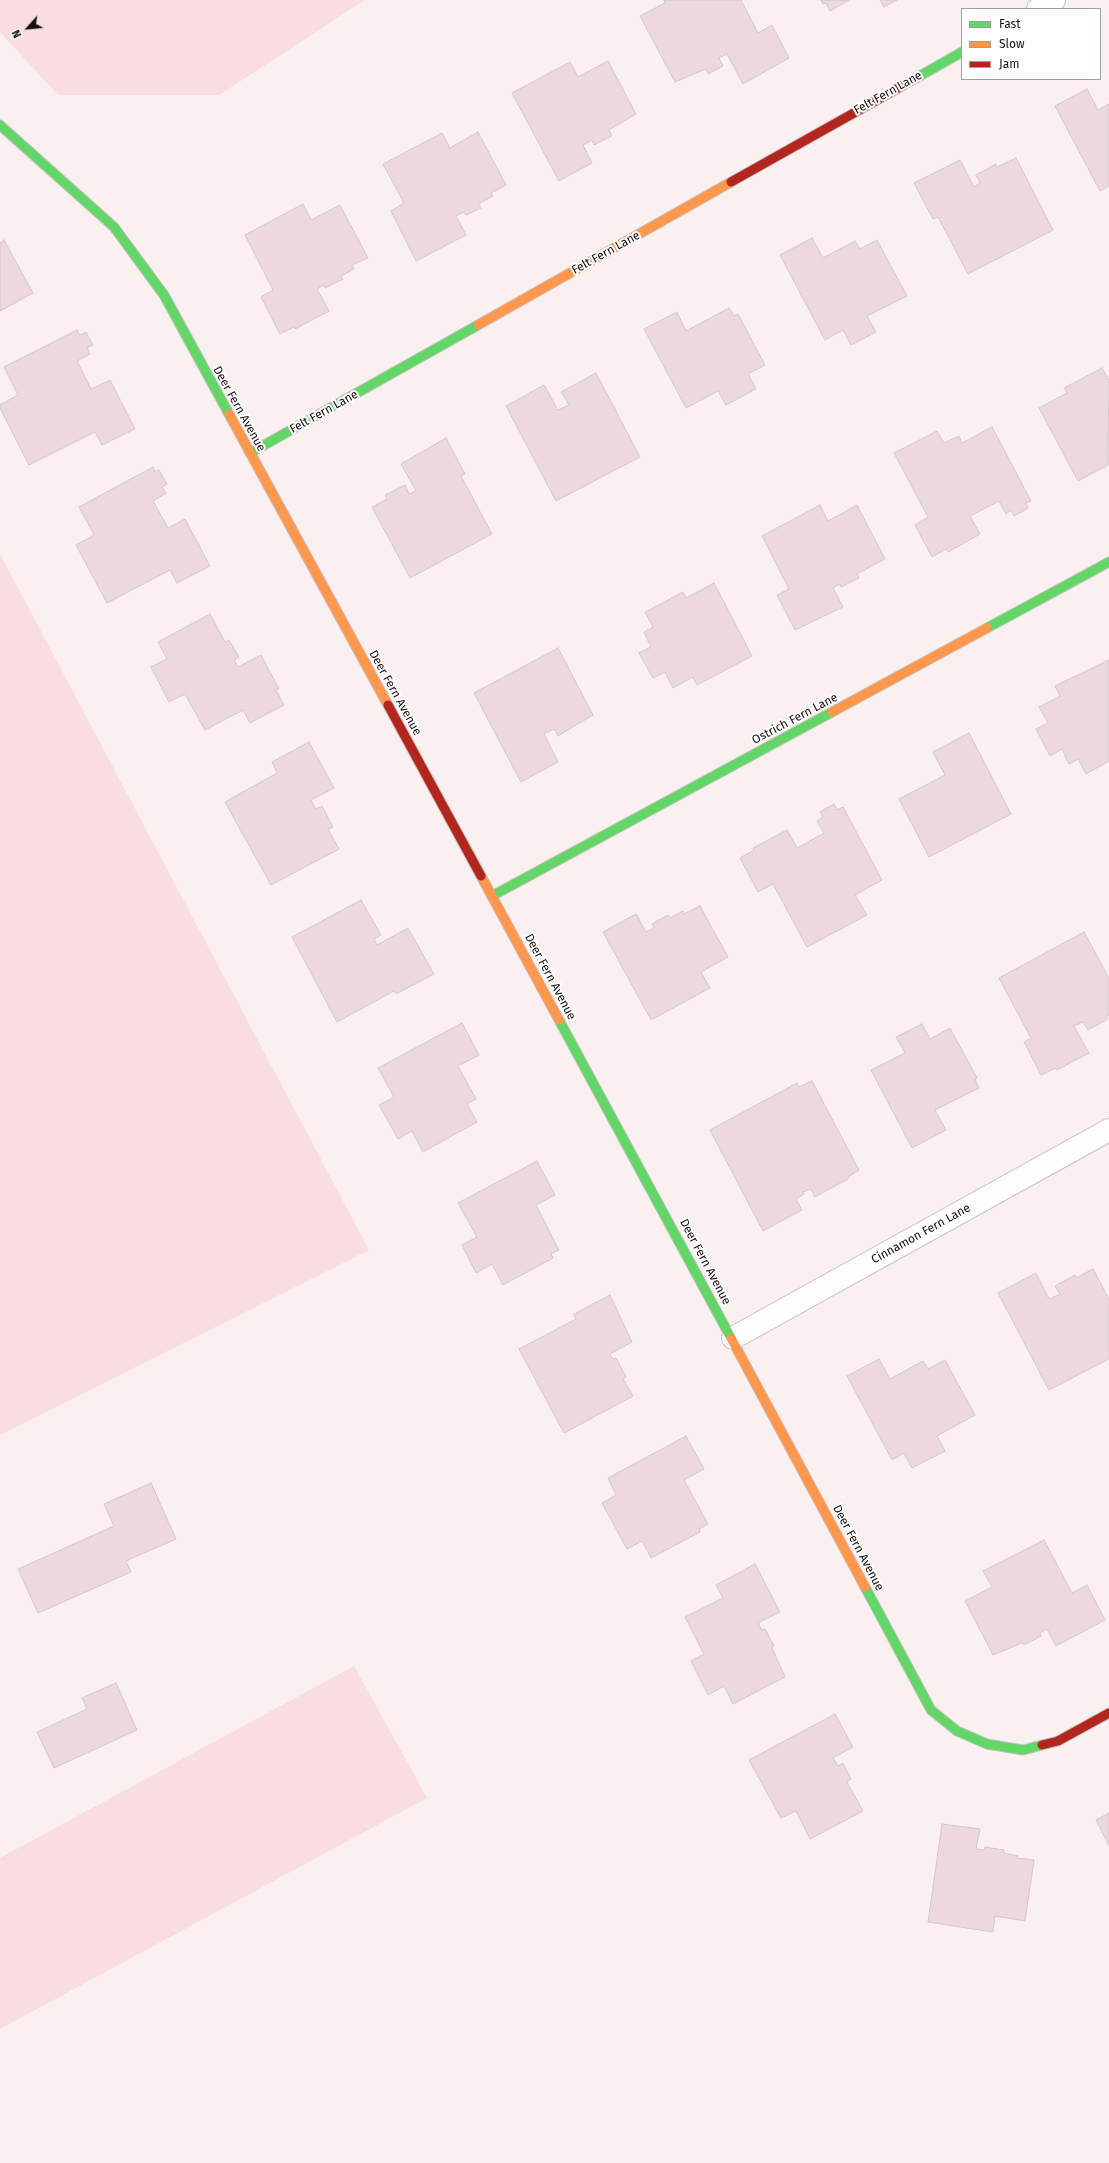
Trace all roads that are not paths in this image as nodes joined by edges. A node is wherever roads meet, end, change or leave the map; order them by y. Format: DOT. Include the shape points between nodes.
graph roads {
  1 [pos="1054,0"];
  2 [pos="1040,8"];
  3 [pos="961,53"];
  4 [pos="0,125"];
  5 [pos="250,453"];
  6 [pos="1109,562"];
  7 [pos="492,896"];
  8 [pos="1109,1130"];
  9 [pos="733,1338"];
  10 [pos="1109,1714"];
  1 -- 2 [label="street"];
  3 -- 5 [label="street, Felt Fern Lane"];
  4 -- 5 [label="street, Deer Fern Avenue" via="114,227 164,295"];
  5 -- 7 [label="street, Deer Fern Avenue"];
  6 -- 7 [label="street, Ostrich Fern Lane"];
  7 -- 9 [label="street, Deer Fern Avenue"];
  8 -- 9 [label="street, Cinnamon Fern Lane"];
  9 -- 10 [label="street, Deer Fern Avenue" via="932,1710 958,1731 987,1744 1023,1750 1058,1741"];
}
